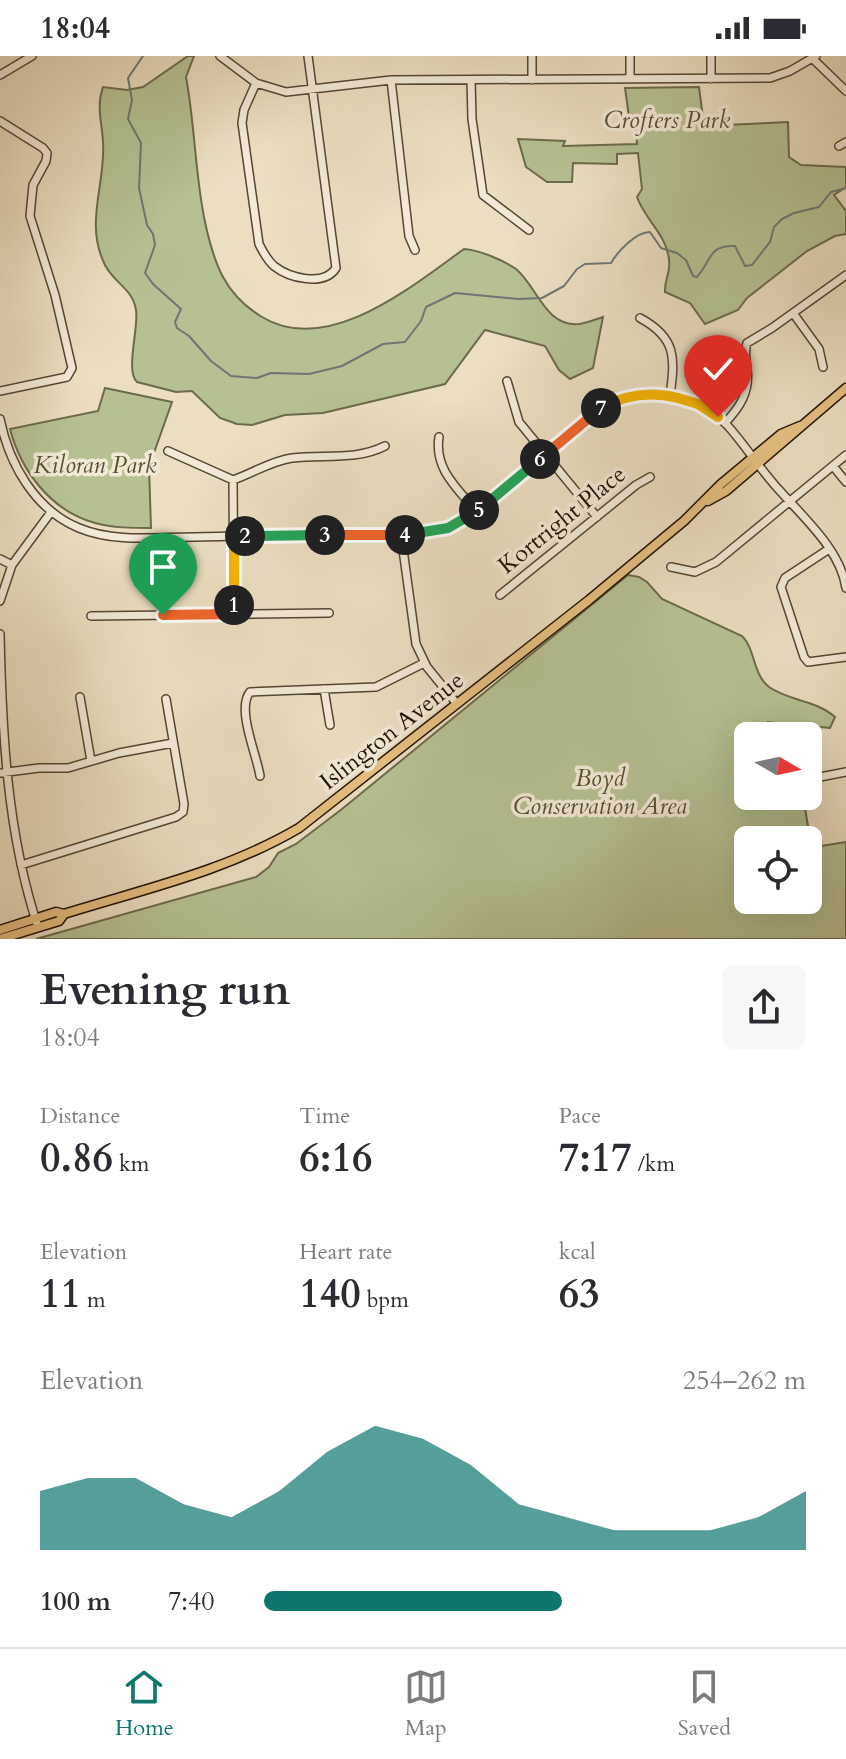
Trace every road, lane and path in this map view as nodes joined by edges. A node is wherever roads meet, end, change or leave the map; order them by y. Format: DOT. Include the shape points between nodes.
graph roads {
  1 [pos="32,56"];
  2 [pos="220,56"];
  3 [pos="308,56"];
  4 [pos="532,56"];
  5 [pos="630,56"];
  6 [pos="711,56"];
  7 [pos="815,57"];
  8 [pos="21,59"];
  9 [pos="0,75"];
  10 [pos="630,79"];
  11 [pos="711,79"];
  12 [pos="391,80"];
  13 [pos="471,80"];
  14 [pos="532,80"];
  15 [pos="256,83"];
  16 [pos="312,89"];
  17 [pos="846,91"];
  18 [pos="0,121"];
  19 [pos="529,230"];
  20 [pos="415,250"];
  21 [pos="846,275"];
  22 [pos="793,313"];
  23 [pos="640,318"];
  24 [pos="823,367"];
  25 [pos="507,381"];
  26 [pos="846,388"];
  27 [pos="0,391"];
  28 [pos="670,396"];
  29 [pos="0,419"];
  30 [pos="725,423"];
  31 [pos="439,437"];
  32 [pos="385,446"];
  33 [pos="168,451"];
  34 [pos="545,455"];
  35 [pos="846,455"];
  36 [pos="755,461"];
  37 [pos="833,466"];
  38 [pos="650,477"];
  39 [pos="233,480"];
  40 [pos="846,482"];
  41 [pos="789,502"];
  42 [pos="51,512"];
  43 [pos="477,512"];
  44 [pos="597,517"];
  45 [pos="401,535"];
  46 [pos="234,536"];
  47 [pos="829,549"];
  48 [pos="0,559"];
  49 [pos="12,565"];
  50 [pos="671,567"];
  51 [pos="846,588"];
  52 [pos="500,595"];
  53 [pos="0,601"];
  54 [pos="329,613"];
  55 [pos="234,614"];
  56 [pos="91,616"];
  57 [pos="0,634"];
  58 [pos="846,657"];
  59 [pos="424,663"];
  60 [pos="0,665"];
  61 [pos="324,689"];
  62 [pos="80,697"];
  63 [pos="166,699"];
  64 [pos="457,704"];
  65 [pos="330,725"];
  66 [pos="173,743"];
  67 [pos="91,761"];
  68 [pos="846,772"];
  69 [pos="4,773"];
  70 [pos="260,776"];
  71 [pos="822,777"];
  72 [pos="21,865"];
  73 [pos="37,923"];
  74 [pos="0,930"];
  75 [pos="0,939"];
  1 -- 8 [label="street"];
  2 -- 15 [label="street"];
  3 -- 16 [label="street"];
  4 -- 14 [label="street"];
  5 -- 10 [label="street"];
  6 -- 11 [label="street"];
  7 -- 11 [label="street" via="770,78"];
  7 -- 17 [label="street"];
  8 -- 9 [label="street"];
  10 -- 11 [label="street"];
  10 -- 14 [label="street"];
  12 -- 13 [label="street"];
  12 -- 16 [label="street"];
  12 -- 20 [label="street"];
  13 -- 14 [label="street"];
  13 -- 19 [label="street" via="483,195"];
  15 -- 16 [label="street" via="286,92"];
  15 -- 16 [label="street" via="242,123 259,244 284,272 314,278 336,268"];
  18 -- 27 [label="street" via="47,153 33,185 30,216 72,368 67,377"];
  21 -- 22 [label="street"];
  22 -- 24 [label="street" via="819,349"];
  22 -- 30 [label="street" via="747,343 747,389"];
  23 -- 28 [label="street" via="668,339 673,356"];
  25 -- 34 [label="street" via="519,422"];
  26 -- 36 [label="main road, Islington Avenue" via="800,426 781,434"];
  28 -- 30 [label="street" via="698,404"];
  28 -- 34 [label="street" via="631,395 614,401"];
  29 -- 42 [label="street" via="19,472"];
  30 -- 36 [label="street"];
  31 -- 43 [label="street" via="442,469"];
  32 -- 39 [label="street" via="356,456 291,458"];
  33 -- 39 [label="street"];
  34 -- 43 [label="street"];
  34 -- 44 [label="street"];
  35 -- 37 [label="street"];
  36 -- 41 [label="street"];
  36 -- 64 [label="main road, Islington Avenue" via="726,491 703,504"];
  37 -- 40 [label="street"];
  37 -- 41 [label="street"];
  38 -- 44 [label="street, Kortright Place"];
  39 -- 46 [label="street"];
  41 -- 47 [label="street"];
  41 -- 50 [label="street" via="709,566 695,572"];
  42 -- 46 [label="street" via="88,531 118,537"];
  42 -- 49 [label="street"];
  43 -- 45 [label="street" via="442,530"];
  44 -- 52 [label="street, Kortright Place"];
  45 -- 46 [label="street"];
  45 -- 59 [label="street" via="415,640"];
  46 -- 55 [label="street"];
  47 -- 51 [label="street"];
  47 -- 58 [label="street" via="785,578 781,587 808,662"];
  48 -- 49 [label="street"];
  49 -- 53 [label="street"];
  54 -- 55 [label="street"];
  55 -- 56 [label="street"];
  57 -- 60 [label="street"];
  59 -- 61 [label="street" via="376,687"];
  59 -- 64 [label="street"];
  60 -- 69 [label="street"];
  61 -- 65 [label="street"];
  61 -- 70 [label="street" via="247,695 247,727"];
  62 -- 67 [label="street"];
  63 -- 66 [label="street"];
  64 -- 73 [label="main road, Islington Avenue" via="281,839 206,871 64,914 56,912"];
  66 -- 67 [label="street"];
  66 -- 72 [label="street" via="183,812"];
  67 -- 69 [label="street" via="60,770"];
  68 -- 71 [label="street"];
  69 -- 72 [label="street"];
  72 -- 73 [label="street"];
  73 -- 74 [label="main road, Islington Avenue"];
  73 -- 75 [label="main road, Islington Avenue"];
}
